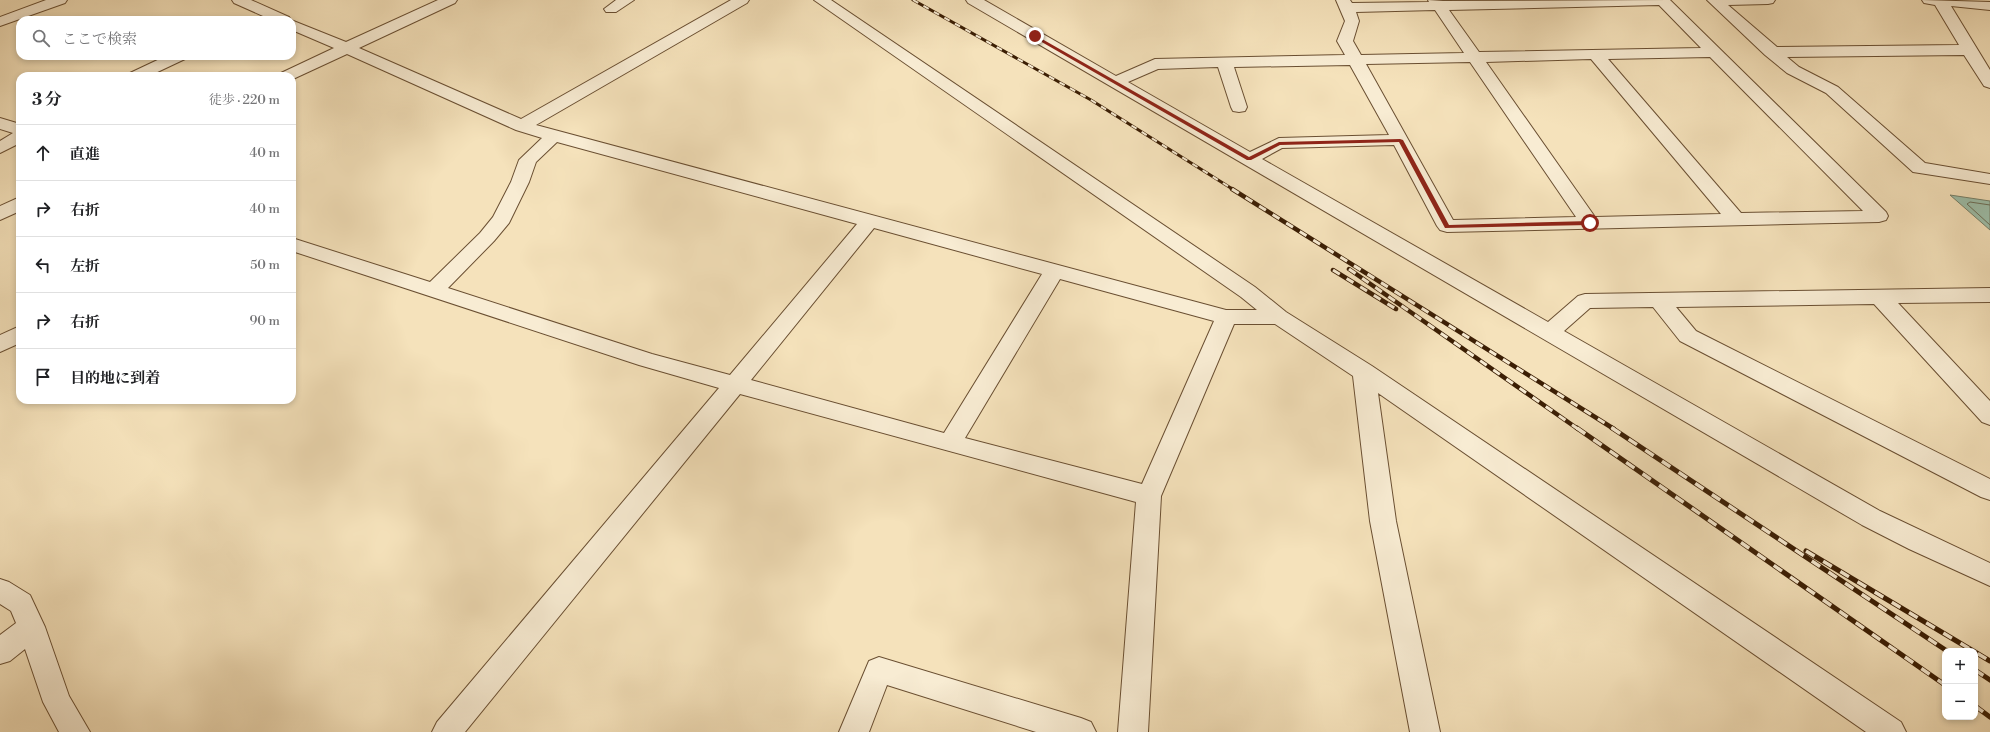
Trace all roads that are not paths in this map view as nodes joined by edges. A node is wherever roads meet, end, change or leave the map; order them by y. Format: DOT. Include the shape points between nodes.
graph roads {
  1 [pos="60,0"];
  2 [pos="239,0"];
  3 [pos="450,0"];
  4 [pos="627,0"];
  5 [pos="742,0"];
  6 [pos="821,0"];
  7 [pos="973,0"];
  8 [pos="1715,0"];
  9 [pos="1768,0"];
  10 [pos="1662,1"];
  11 [pos="1934,1"];
  12 [pos="1437,3"];
  13 [pos="1345,4"];
  14 [pos="1990,6"];
  15 [pos="611,8"];
  16 [pos="16,16"];
  17 [pos="16,16"];
  18 [pos="269,16"];
  19 [pos="0,22"];
  20 [pos="296,26"];
  21 [pos="346,48"];
  22 [pos="1969,50"];
  23 [pos="1714,52"];
  24 [pos="1771,52"];
  25 [pos="1595,54"];
  26 [pos="1474,57"];
  27 [pos="170,60"];
  28 [pos="1355,60"];
  29 [pos="1224,62"];
  30 [pos="145,72"];
  31 [pos="295,72"];
  32 [pos="1115,82"];
  33 [pos="1990,82"];
  34 [pos="1240,107"];
  35 [pos="0,123"];
  36 [pos="522,126"];
  37 [pos="16,129"];
  38 [pos="554,136"];
  39 [pos="16,138"];
  40 [pos="1400,140"];
  41 [pos="0,148"];
  42 [pos="1249,159"];
  43 [pos="1990,179"];
  44 [pos="16,206"];
  45 [pos="0,214"];
  46 [pos="1736,220"];
  47 [pos="870,221"];
  48 [pos="1590,223"];
  49 [pos="296,245"];
  50 [pos="1055,270"];
  51 [pos="434,290"];
  52 [pos="1990,295"];
  53 [pos="1880,297"];
  54 [pos="1659,300"];
  55 [pos="1226,316"];
  56 [pos="1279,316"];
  57 [pos="1549,332"];
  58 [pos="16,335"];
  59 [pos="0,345"];
  60 [pos="1364,372"];
  61 [pos="736,384"];
  62 [pos="1990,416"];
  63 [pos="950,443"];
  64 [pos="1990,490"];
  65 [pos="1149,496"];
  66 [pos="1990,575"];
  67 [pos="0,590"];
  68 [pos="31,627"];
  69 [pos="0,652"];
  70 [pos="75,732"];
  71 [pos="447,732"];
  72 [pos="854,732"];
  73 [pos="1081,732"];
  74 [pos="1133,732"];
  75 [pos="1425,732"];
  76 [pos="1890,732"];
  1 -- 16 [label="street"];
  2 -- 18 [label="street"];
  3 -- 21 [label="street"];
  4 -- 15 [label="street"];
  5 -- 36 [label="street"];
  6 -- 56 [label="street" via="1248,292"];
  7 -- 32 [label="street"];
  8 -- 9 [label="street"];
  8 -- 24 [label="street"];
  10 -- 12 [label="street"];
  10 -- 23 [label="street"];
  11 -- 14 [label="street"];
  11 -- 22 [label="street"];
  12 -- 13 [label="street"];
  12 -- 26 [label="street"];
  13 -- 28 [label="street" via="1352,21 1345,41"];
  17 -- 19 [label="street"];
  20 -- 21 [label="street"];
  21 -- 31 [label="street"];
  21 -- 36 [label="street"];
  22 -- 24 [label="street"];
  22 -- 33 [label="street"];
  23 -- 25 [label="street"];
  23 -- 46 [label="street" via="1879,216"];
  24 -- 43 [label="street" via="1793,70 1832,90 1919,168"];
  25 -- 26 [label="street"];
  25 -- 46 [label="street"];
  26 -- 28 [label="street"];
  26 -- 48 [label="street"];
  27 -- 30 [label="street"];
  28 -- 29 [label="street"];
  28 -- 40 [label="street"];
  29 -- 32 [label="street" via="1155,64"];
  29 -- 34 [label="street"];
  32 -- 42 [label="street"];
  35 -- 37 [label="street"];
  36 -- 38 [label="street"];
  38 -- 47 [label="street"];
  38 -- 51 [label="street" via="528,160 502,219"];
  39 -- 41 [label="street"];
  40 -- 42 [label="street" via="1279,143"];
  40 -- 48 [label="street" via="1447,226"];
  42 -- 57 [label="street"];
  44 -- 45 [label="street"];
  46 -- 48 [label="street"];
  47 -- 50 [label="street"];
  47 -- 61 [label="street"];
  49 -- 51 [label="street"];
  50 -- 55 [label="street"];
  50 -- 63 [label="street"];
  51 -- 61 [label="street" via="647,360"];
  52 -- 53 [label="street"];
  53 -- 54 [label="street"];
  53 -- 62 [label="street"];
  54 -- 57 [label="street" via="1585,300"];
  54 -- 64 [label="street" via="1688,336"];
  55 -- 56 [label="street"];
  55 -- 65 [label="street"];
  56 -- 60 [label="street"];
  57 -- 66 [label="street" via="1871,518"];
  58 -- 59 [label="street"];
  60 -- 75 [label="street" via="1383,521"];
  60 -- 76 [label="street"];
  61 -- 63 [label="street"];
  61 -- 71 [label="street"];
  63 -- 65 [label="street"];
  65 -- 74 [label="street"];
  67 -- 68 [label="street" via="21,603"];
  68 -- 69 [label="street"];
  68 -- 70 [label="street" via="57,702"];
  72 -- 73 [label="street" via="879,670"];
}
